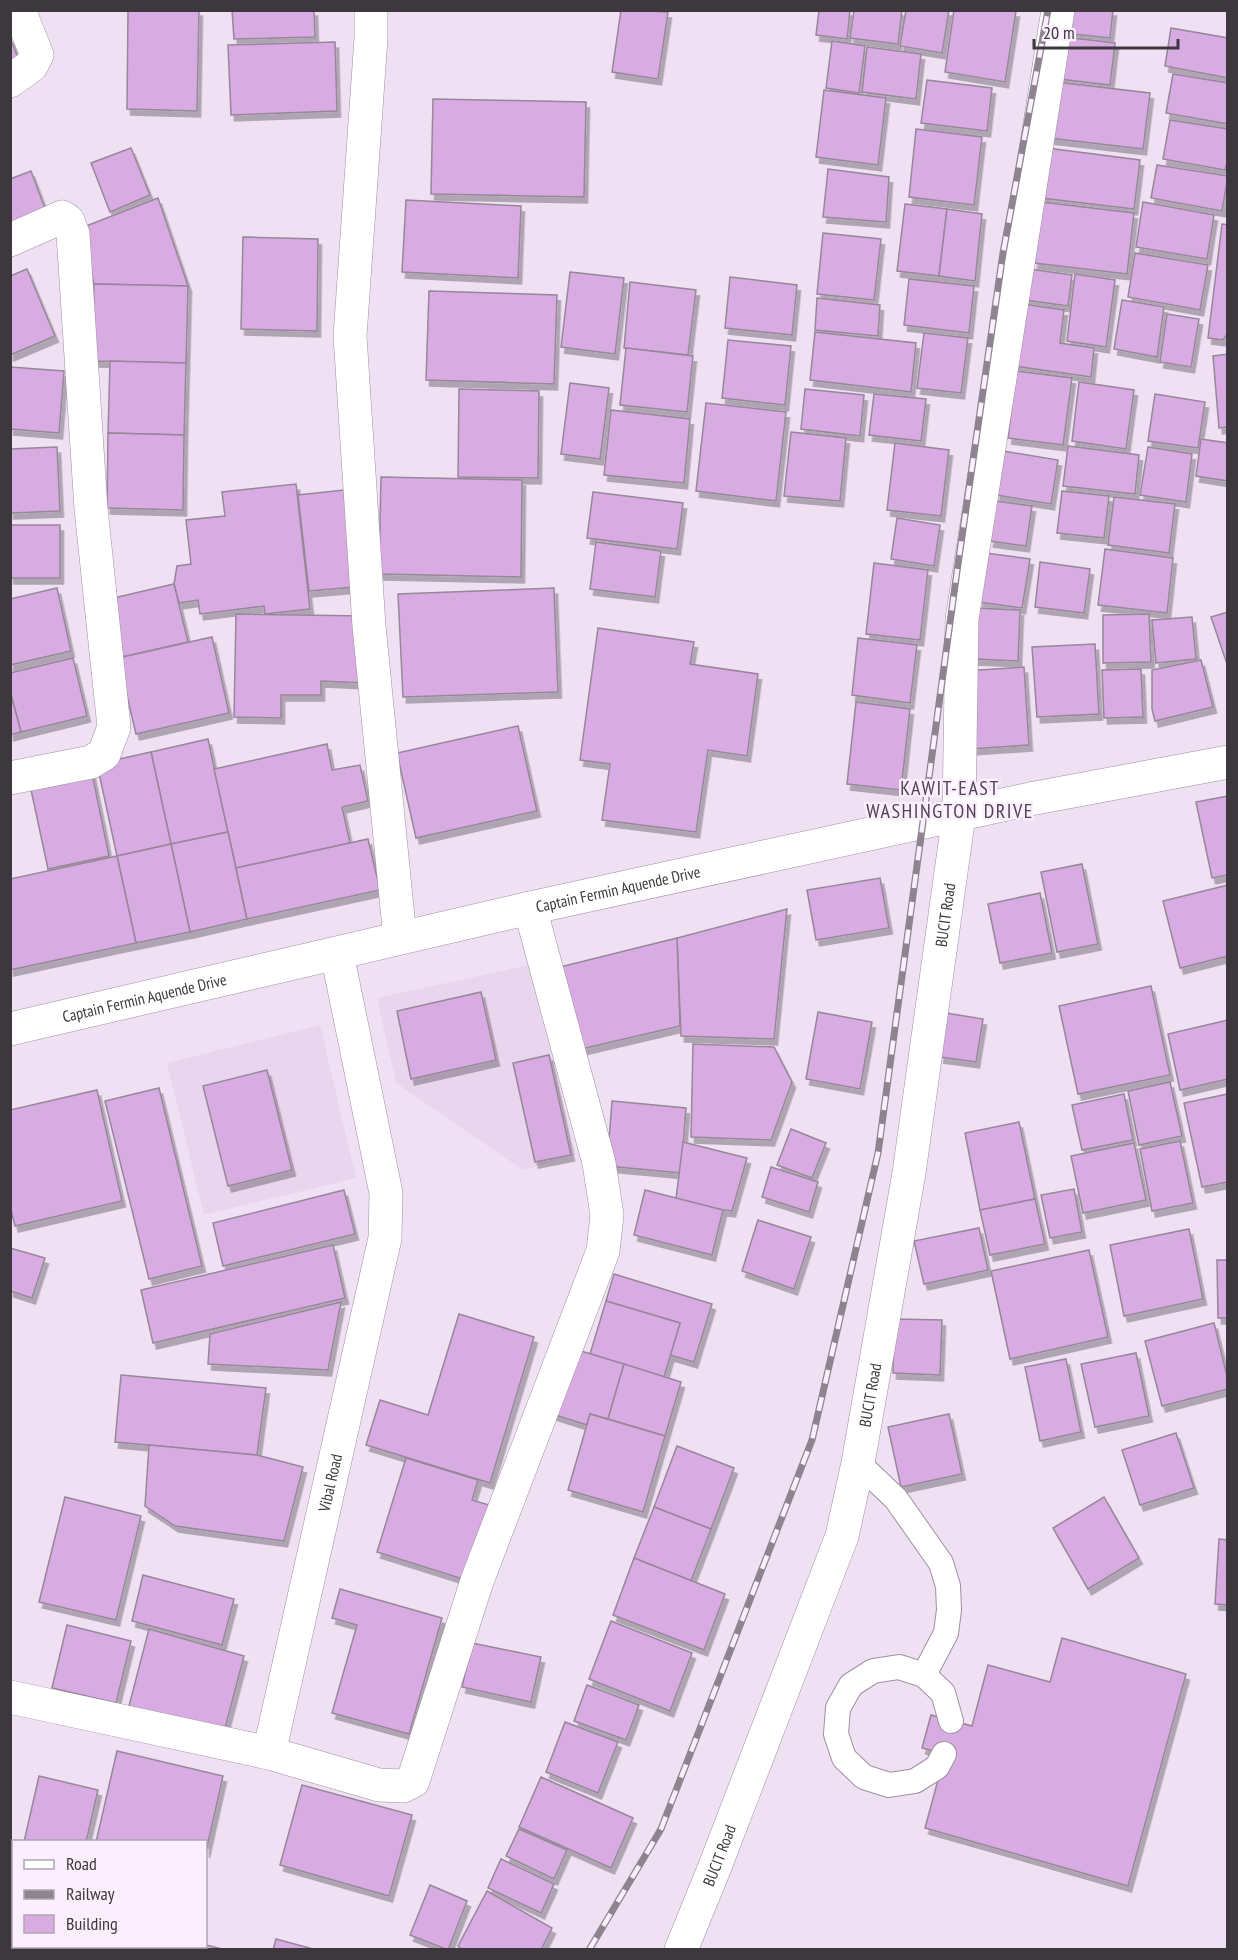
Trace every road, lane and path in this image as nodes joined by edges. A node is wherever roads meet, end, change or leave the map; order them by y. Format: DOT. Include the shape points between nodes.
graph roads {
  1 [pos="19,10"];
  2 [pos="371,10"];
  3 [pos="1058,10"];
  4 [pos="10,81"];
  5 [pos="10,240"];
  6 [pos="1227,762"];
  7 [pos="10,778"];
  8 [pos="959,815"];
  9 [pos="530,909"];
  10 [pos="400,938"];
  11 [pos="338,954"];
  12 [pos="10,1029"];
  13 [pos="858,1463"];
  14 [pos="924,1675"];
  15 [pos="10,1697"];
  16 [pos="951,1721"];
  17 [pos="269,1753"];
  18 [pos="944,1754"];
  19 [pos="681,1950"];
  1 -- 4 [label="street" via="37,55 31,66"];
  2 -- 10 [label="street" via="350,336 369,626"];
  3 -- 8 [label="street, BUCIT Road" via="962,618"];
  5 -- 7 [label="street" via="62,217 73,234 91,509 114,728 104,754 91,762"];
  6 -- 8 [label="street, Captain Fermin Aquende Drive"];
  8 -- 9 [label="street, Captain Fermin Aquende Drive"];
  8 -- 13 [label="street, BUCIT Road" via="909,1173"];
  9 -- 10 [label="street, Captain Fermin Aquende Drive"];
  9 -- 17 [label="street" via="599,1163 607,1215 603,1251 477,1581 413,1781 403,1786 379,1785"];
  10 -- 11 [label="street, Captain Fermin Aquende Drive"];
  11 -- 12 [label="street, Captain Fermin Aquende Drive"];
  11 -- 17 [label="street, Vibal Road" via="386,1193 385,1238"];
  13 -- 14 [label="lane" via="896,1499 941,1563 948,1586 946,1633"];
  13 -- 19 [label="street, BUCIT Road" via="842,1536"];
  14 -- 16 [label="lane" via="942,1693"];
  14 -- 18 [label="lane" via="899,1667 873,1671 851,1685 838,1707 836,1734 844,1758 864,1777 889,1785 915,1781 937,1767"];
  15 -- 17 [label="street"];
}
